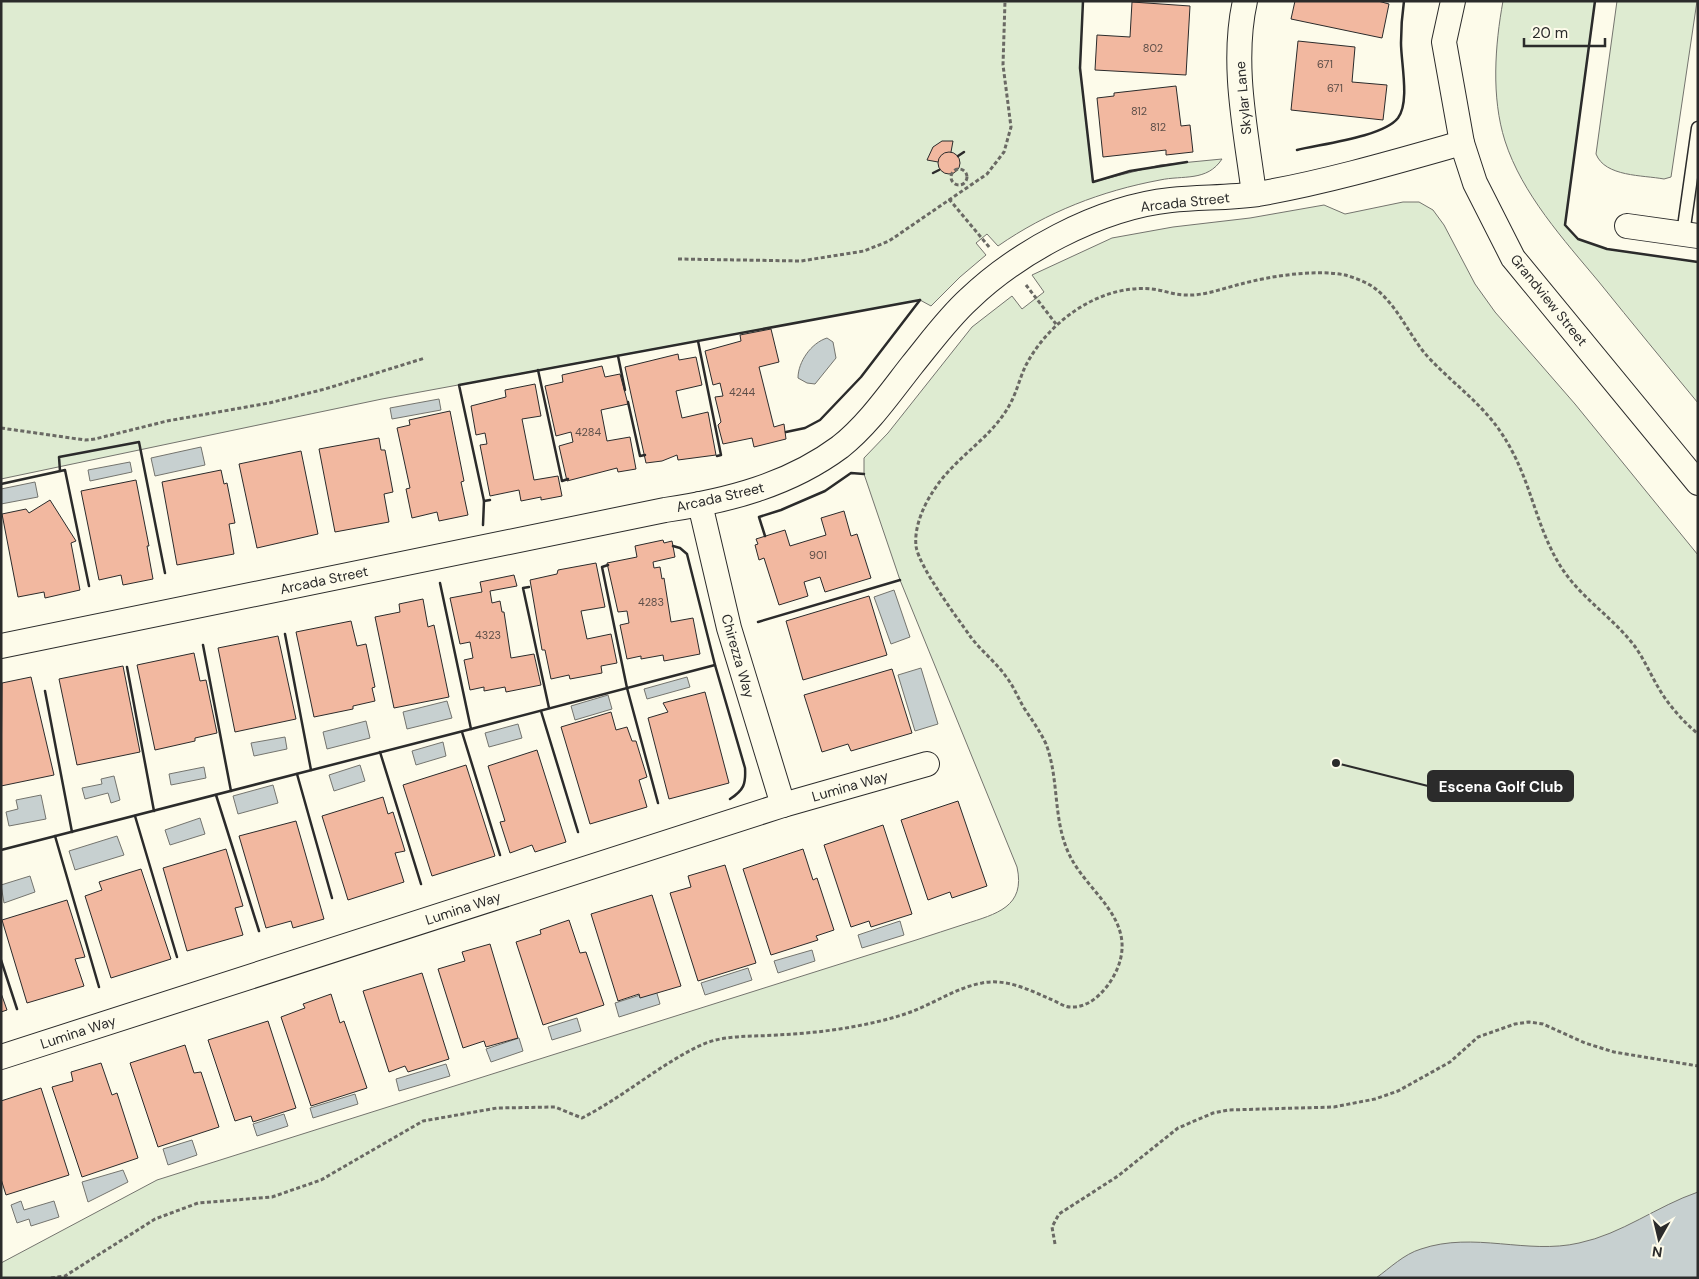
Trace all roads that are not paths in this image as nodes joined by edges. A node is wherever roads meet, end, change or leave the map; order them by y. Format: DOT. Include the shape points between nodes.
graph roads {
  1 [pos="1245,1"];
  2 [pos="1453,1"];
  3 [pos="1698,128"];
  4 [pos="1462,143"];
  5 [pos="1254,194"];
  6 [pos="1627,226"];
  7 [pos="1690,235"];
  8 [pos="1698,483"];
  9 [pos="700,504"];
  10 [pos="1,646"];
  11 [pos="927,764"];
  12 [pos="783,806"];
  13 [pos="1,1057"];
  1 -- 5 [label="street, Skylar Lane" via="1239,67"];
  2 -- 4 [label="street, Grandview Street" via="1444,42"];
  3 -- 7 [label="lane"];
  4 -- 5 [label="street, Arcada Street" via="1305,186"];
  4 -- 8 [label="street, Grandview Street" via="1475,183 1513,258"];
  5 -- 9 [label="street, Arcada Street" via="1171,200 1138,206 1095,219 1057,237 1009,267 969,298 864,425 841,446 819,461 768,486"];
  6 -- 7 [label="street"];
  9 -- 10 [label="street, Arcada Street"];
  9 -- 12 [label="street, Chirezza Way" via="729,628"];
  11 -- 12 [label="street, Lumina Way"];
  12 -- 13 [label="street, Lumina Way"];
}
